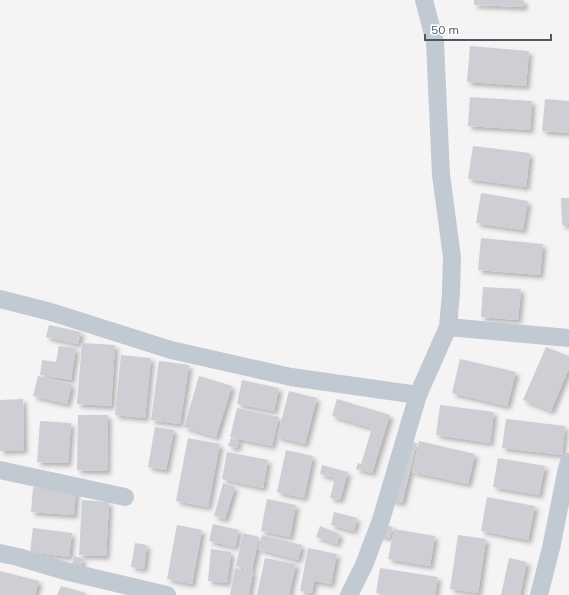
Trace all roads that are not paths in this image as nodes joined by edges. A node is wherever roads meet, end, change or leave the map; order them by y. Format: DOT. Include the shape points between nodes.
graph roads {
  1 [pos="424,0"];
  2 [pos="0,299"];
  3 [pos="448,327"];
  4 [pos="569,338"];
  5 [pos="418,394"];
  6 [pos="569,462"];
  7 [pos="0,470"];
  8 [pos="125,497"];
  9 [pos="0,553"];
  10 [pos="156,594"];
  11 [pos="348,595"];
  12 [pos="539,595"];
  1 -- 3 [label="street" via="434,42 441,175 452,257"];
  2 -- 5 [label="street" via="52,312 171,350 291,377"];
  3 -- 4 [label="street"];
  3 -- 5 [label="street"];
  5 -- 11 [label="street" via="381,520 364,565"];
  6 -- 12 [label="street"];
  7 -- 8 [label="street"];
  9 -- 10 [label="street"];
}
